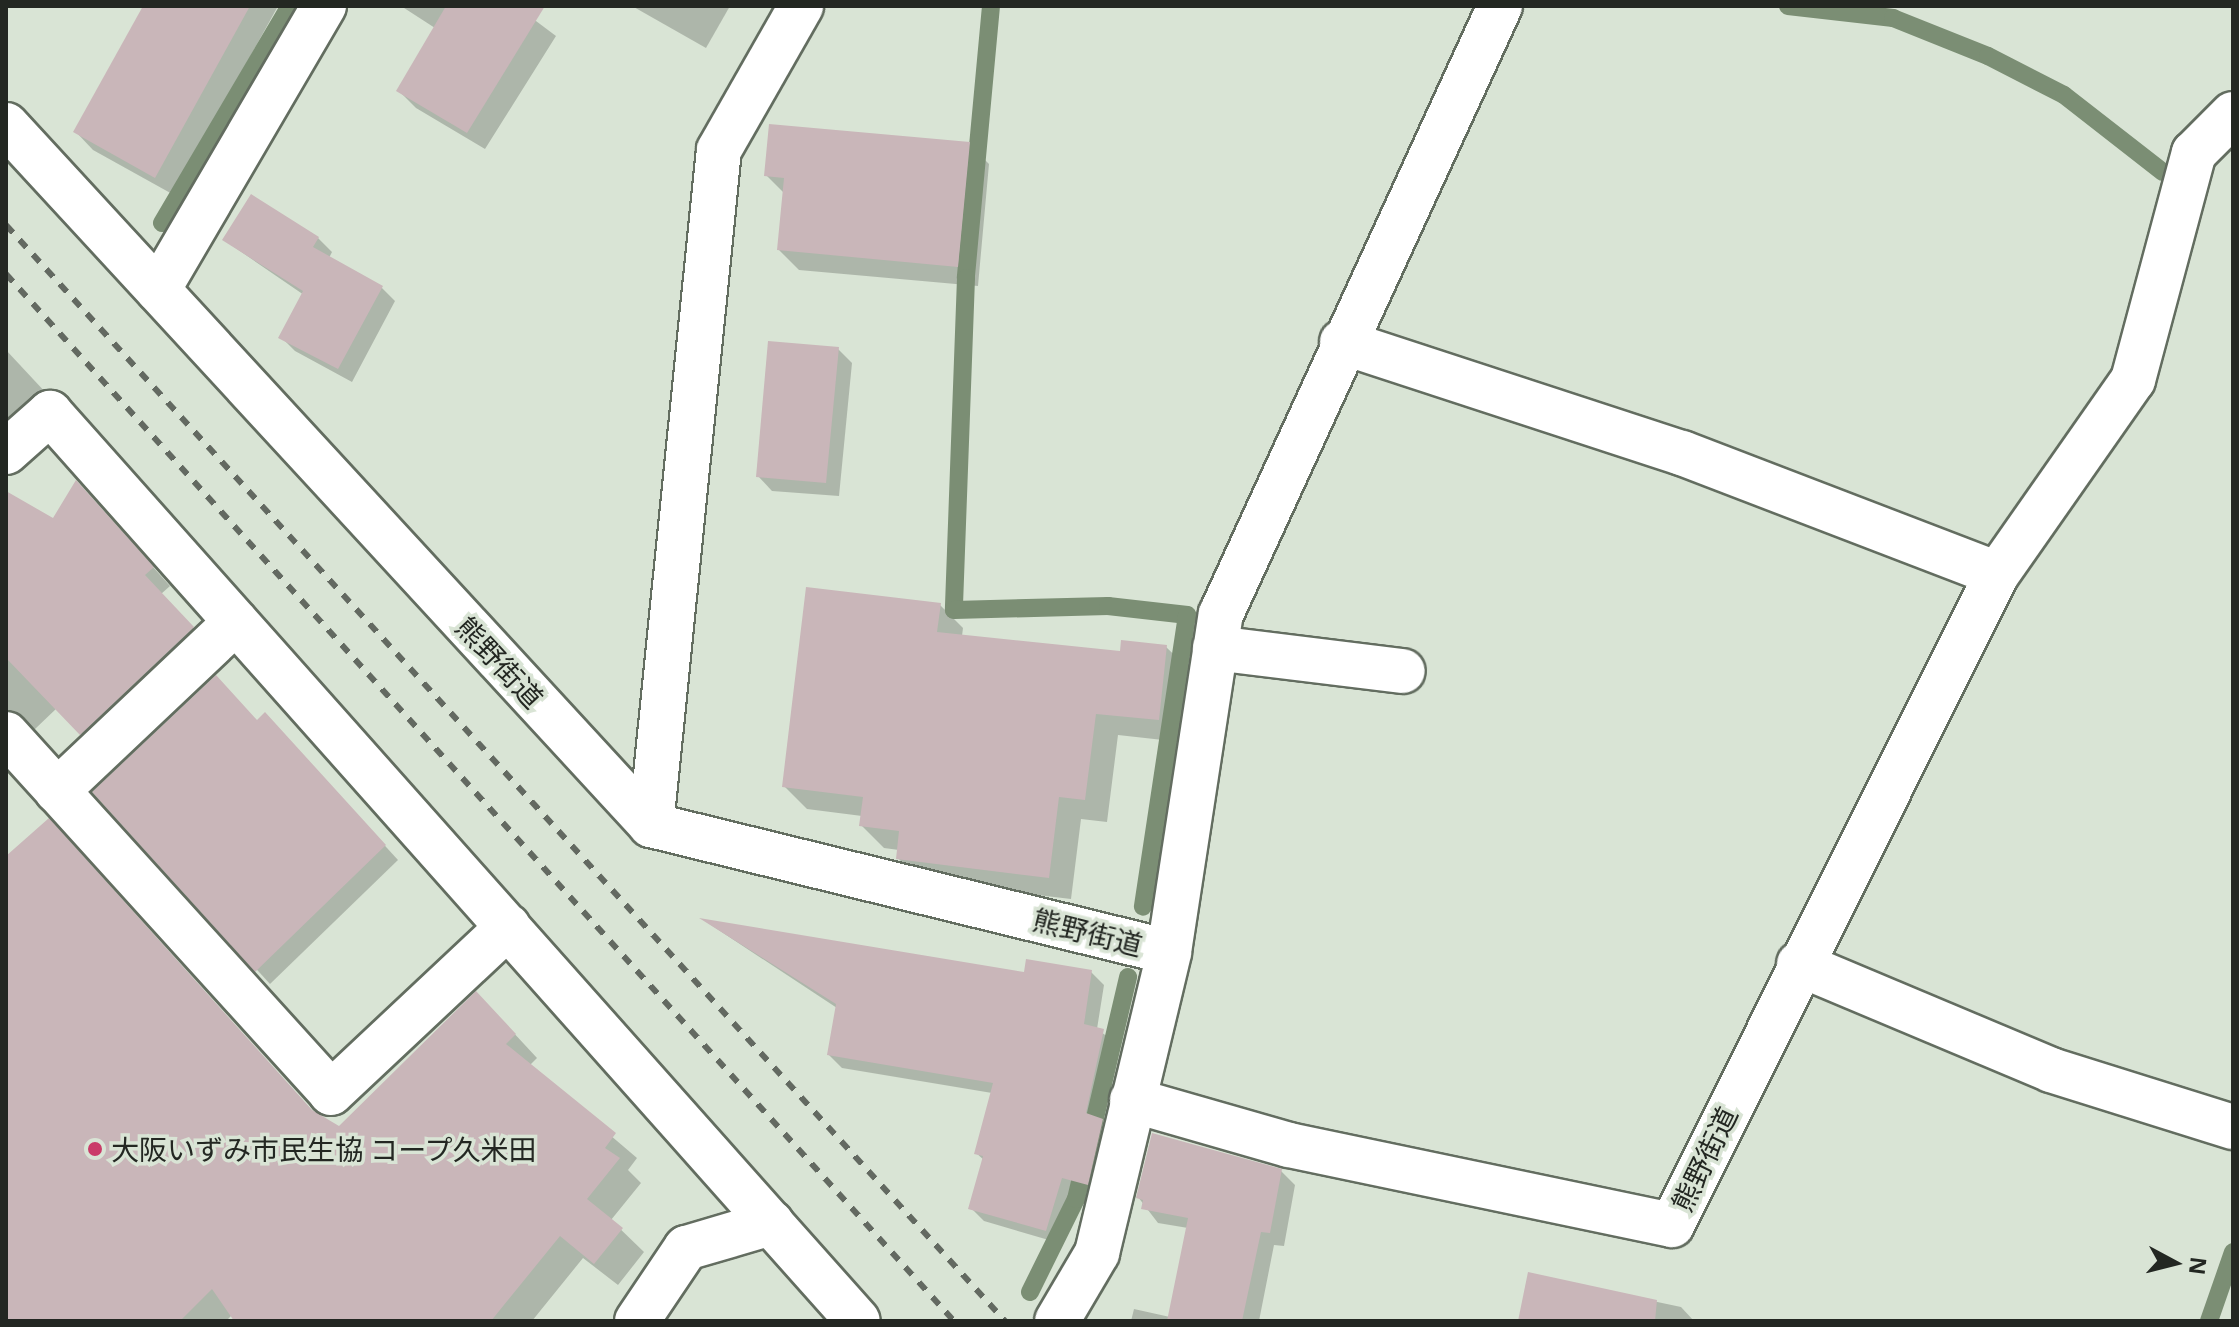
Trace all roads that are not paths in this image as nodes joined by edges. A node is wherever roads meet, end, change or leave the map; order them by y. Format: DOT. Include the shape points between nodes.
graph roads {
  1 [pos="324,6"];
  2 [pos="801,6"];
  3 [pos="1500,6"];
  4 [pos="2233,114"];
  5 [pos="6,125"];
  6 [pos="158,290"];
  7 [pos="1342,342"];
  8 [pos="6,452"];
  9 [pos="1997,574"];
  10 [pos="236,622"];
  11 [pos="1215,648"];
  12 [pos="1403,671"];
  13 [pos="11,749"];
  14 [pos="57,791"];
  15 [pos="651,825"];
  16 [pos="508,927"];
  17 [pos="1169,952"];
  18 [pos="1799,964"];
  19 [pos="1132,1100"];
  20 [pos="2233,1127"];
  21 [pos="771,1223"];
  22 [pos="637,1321"];
  23 [pos="858,1321"];
  24 [pos="1057,1321"];
  1 -- 6 [label="street"];
  2 -- 15 [label="street" via="719,150"];
  3 -- 7 [label="street"];
  4 -- 9 [label="street" via="2194,153 2133,380"];
  5 -- 6 [label="street, 熊野街道"];
  6 -- 15 [label="street, 熊野街道"];
  7 -- 9 [label="street" via="1682,453"];
  7 -- 11 [label="street" via="1221,614"];
  8 -- 10 [label="street" via="50,413"];
  9 -- 18 [label="street"];
  10 -- 14 [label="street"];
  10 -- 16 [label="street"];
  11 -- 12 [label="street"];
  11 -- 17 [label="street"];
  13 -- 14 [label="street"];
  14 -- 16 [label="street" via="331,1093"];
  15 -- 17 [label="street, 熊野街道"];
  16 -- 21 [label="street"];
  17 -- 19 [label="street, 熊野街道"];
  18 -- 19 [label="street, 熊野街道" via="1672,1225 1289,1145"];
  18 -- 20 [label="street" via="2051,1070"];
  19 -- 24 [label="street" via="1097,1253"];
  21 -- 22 [label="street" via="686,1248"];
  21 -- 23 [label="street"];
}
